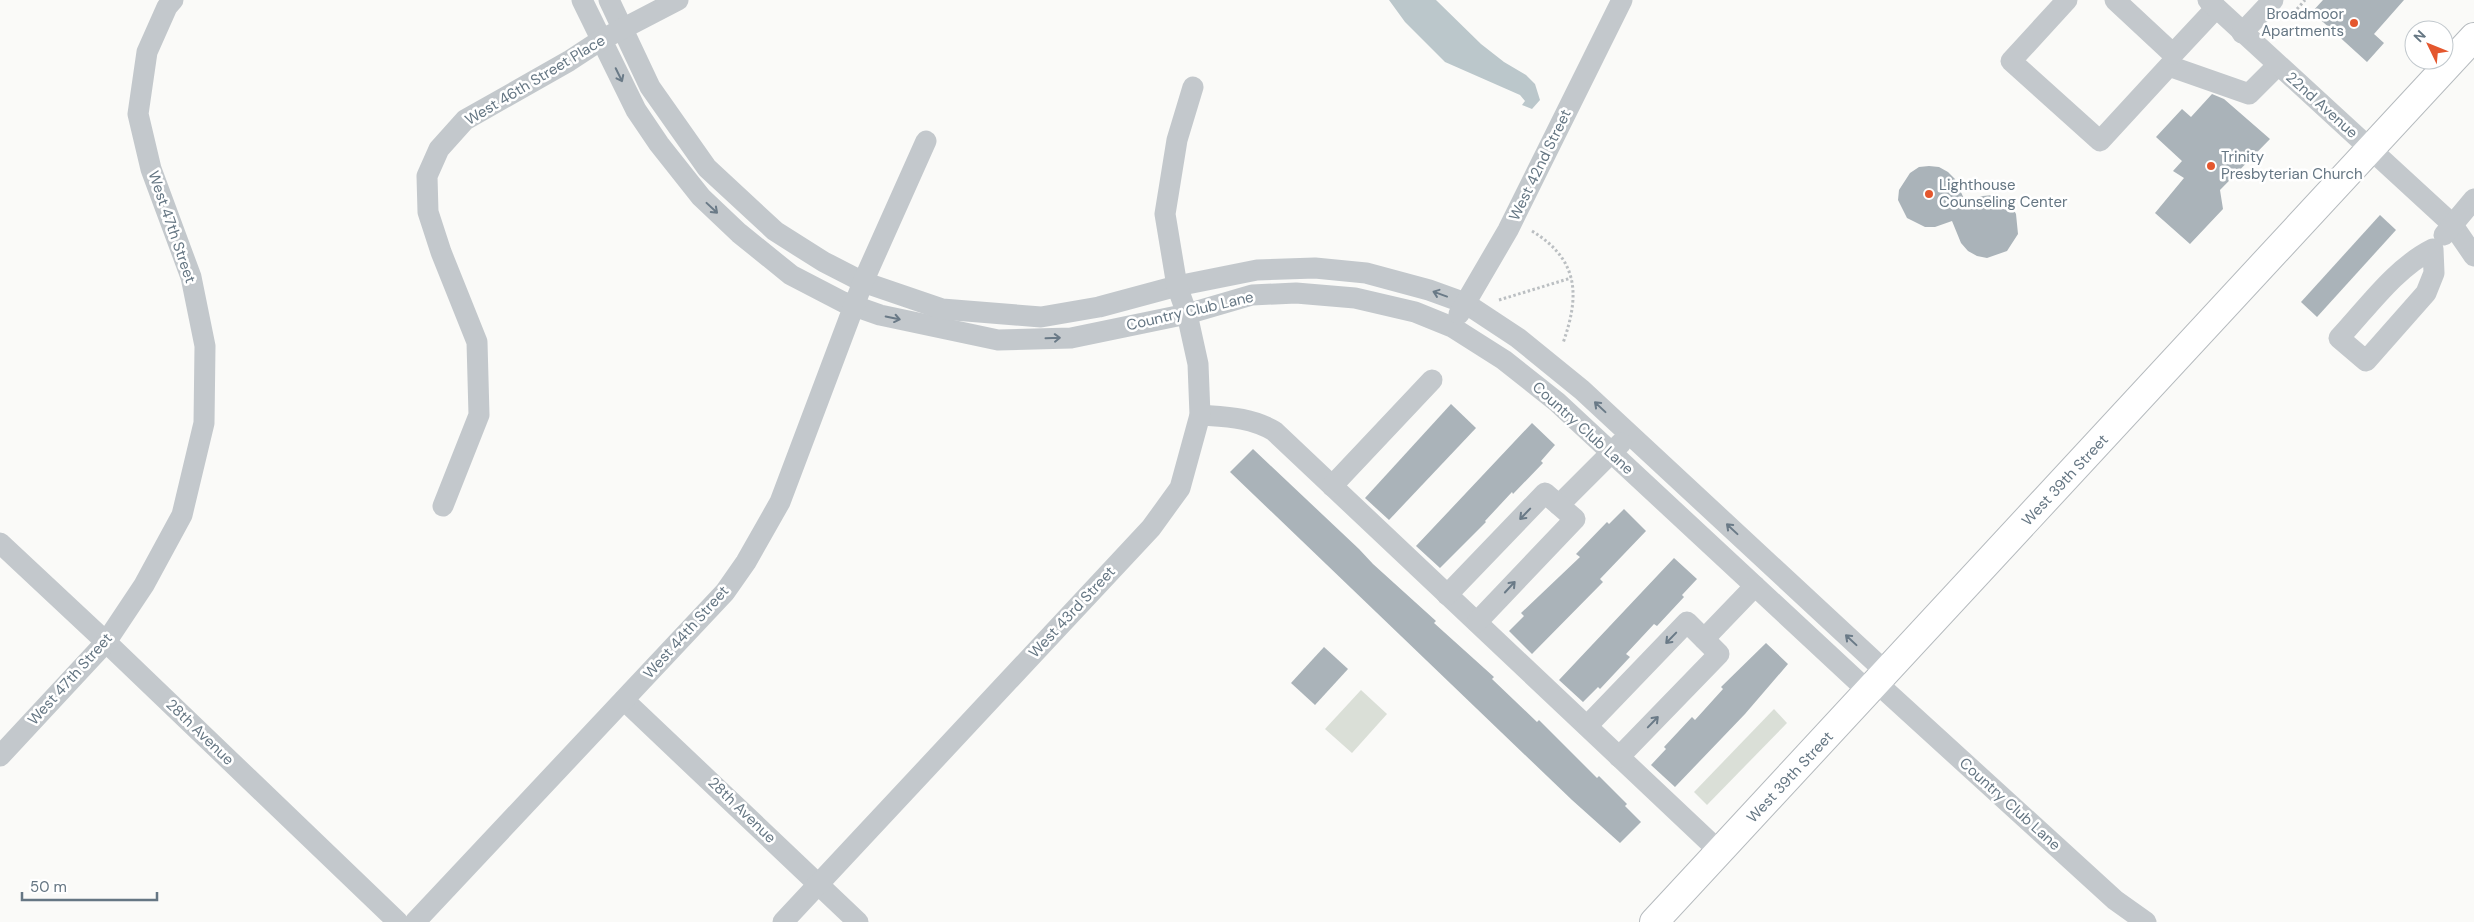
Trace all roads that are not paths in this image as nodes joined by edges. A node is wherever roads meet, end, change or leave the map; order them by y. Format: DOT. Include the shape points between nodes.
graph roads {
  1 [pos="173,0"];
  2 [pos="582,0"];
  3 [pos="610,0"];
  4 [pos="678,0"];
  5 [pos="1622,0"];
  6 [pos="2068,0"];
  7 [pos="2115,0"];
  8 [pos="2273,0"];
  9 [pos="2212,4"];
  10 [pos="624,28"];
  11 [pos="2242,33"];
  12 [pos="2474,37"];
  13 [pos="601,40"];
  14 [pos="2277,66"];
  15 [pos="1193,87"];
  16 [pos="926,141"];
  17 [pos="2369,148"];
  18 [pos="2474,199"];
  19 [pos="2452,224"];
  20 [pos="2433,249"];
  21 [pos="2474,256"];
  22 [pos="863,282"];
  23 [pos="1177,286"];
  24 [pos="1465,303"];
  25 [pos="855,306"];
  26 [pos="1187,314"];
  27 [pos="1452,327"];
  28 [pos="1432,380"];
  29 [pos="1200,415"];
  30 [pos="1629,434"];
  31 [pos="1612,453"];
  32 [pos="1332,486"];
  33 [pos="1559,505"];
  34 [pos="443,506"];
  35 [pos="0,543"];
  36 [pos="1755,586"];
  37 [pos="1447,594"];
  38 [pos="1477,622"];
  39 [pos="1704,639"];
  40 [pos="106,642"];
  41 [pos="1878,683"];
  42 [pos="624,700"];
  43 [pos="1587,726"];
  44 [pos="0,756"];
  45 [pos="1620,757"];
  46 [pos="1720,852"];
  47 [pos="819,885"];
  48 [pos="398,922"];
  49 [pos="415,922"];
  50 [pos="784,922"];
  51 [pos="858,922"];
  52 [pos="1654,922"];
  53 [pos="2146,922"];
  1 -- 40 [label="street, West 47th Street" via="147,52 138,114 151,168 191,277 205,346 204,423 182,515 144,585"];
  2 -- 13 [label="street, Country Club Lane"];
  3 -- 10 [label="street, Country Club Lane"];
  4 -- 10 [label="street, West 46th Street Place"];
  5 -- 24 [label="street, West 42nd Street" via="1508,230"];
  6 -- 14 [label="street" via="2011,61 2100,141 2169,66 2249,94"];
  7 -- 9 [label="street" via="2173,54"];
  8 -- 11 [label="street"];
  9 -- 11 [label="street, 22nd Avenue"];
  10 -- 13 [label="street, West 46th Street Place"];
  10 -- 22 [label="street, Country Club Lane" via="650,87 707,168 775,231"];
  11 -- 14 [label="street, 22nd Avenue"];
  12 -- 17 [label="main road, West 39th Street"];
  13 -- 25 [label="street, Country Club Lane, one-way" via="636,110 701,197 739,233 791,274"];
  13 -- 34 [label="street, West 46th Street Place" via="465,120 439,149 427,176 428,212 477,342 479,415"];
  14 -- 17 [label="street, 22nd Avenue"];
  15 -- 23 [label="street, West 43rd Street" via="1174,155 1165,214"];
  16 -- 22 [label="street, West 44th Street"];
  17 -- 19 [label="street, 22nd Avenue"];
  17 -- 41 [label="main road, West 39th Street"];
  18 -- 19 [label="street"];
  19 -- 20 [label="street"];
  19 -- 21 [label="street, 22nd Avenue"];
  20 -- 20 [label="street" via="2398,274 2339,338 2366,360 2426,293 2434,273"];
  22 -- 23 [label="street, Country Club Lane" via="942,309 1041,317 1099,307"];
  22 -- 25 [label="street, West 44th Street"];
  24 -- 23 [label="street, Country Club Lane, one-way" via="1366,274 1315,268 1256,270"];
  23 -- 26 [label="street, West 43rd Street"];
  24 -- 27 [label="street, West 42nd Street"];
  30 -- 24 [label="street, Country Club Lane, one-way" via="1582,390 1518,338"];
  25 -- 26 [label="street, Country Club Lane, one-way" via="880,315 998,340 1071,338"];
  25 -- 42 [label="street, West 44th Street" via="780,502 746,562 725,592"];
  26 -- 27 [label="street, Country Club Lane" via="1252,295 1296,293 1355,298 1415,312"];
  26 -- 29 [label="street, West 43rd Street" via="1198,364"];
  27 -- 31 [label="street, Country Club Lane" via="1504,360 1557,402"];
  28 -- 32 [label="street"];
  29 -- 32 [label="street" via="1260,422 1274,431"];
  29 -- 47 [label="street, West 43rd Street" via="1180,488 1151,528"];
  30 -- 31 [label="street"];
  41 -- 30 [label="street, Country Club Lane, one-way"];
  31 -- 33 [label="street"];
  31 -- 36 [label="street, Country Club Lane"];
  32 -- 37 [label="street"];
  33 -- 37 [label="street, one-way" via="1545,493"];
  38 -- 33 [label="street, one-way" via="1574,519"];
  35 -- 40 [label="street, 28th Avenue"];
  36 -- 39 [label="street"];
  36 -- 41 [label="street, Country Club Lane"];
  37 -- 38 [label="street"];
  38 -- 43 [label="street"];
  39 -- 43 [label="street, one-way" via="1687,622"];
  45 -- 39 [label="street, one-way" via="1719,654"];
  40 -- 44 [label="street, West 47th Street"];
  40 -- 48 [label="street, 28th Avenue"];
  41 -- 46 [label="main road, West 39th Street"];
  41 -- 53 [label="street, Country Club Lane" via="2115,900"];
  42 -- 47 [label="street, 28th Avenue"];
  42 -- 49 [label="street, West 44th Street"];
  43 -- 45 [label="street"];
  45 -- 46 [label="street"];
  46 -- 52 [label="main road, West 39th Street"];
  47 -- 50 [label="street, West 43rd Street"];
  47 -- 51 [label="street, 28th Avenue"];
}
